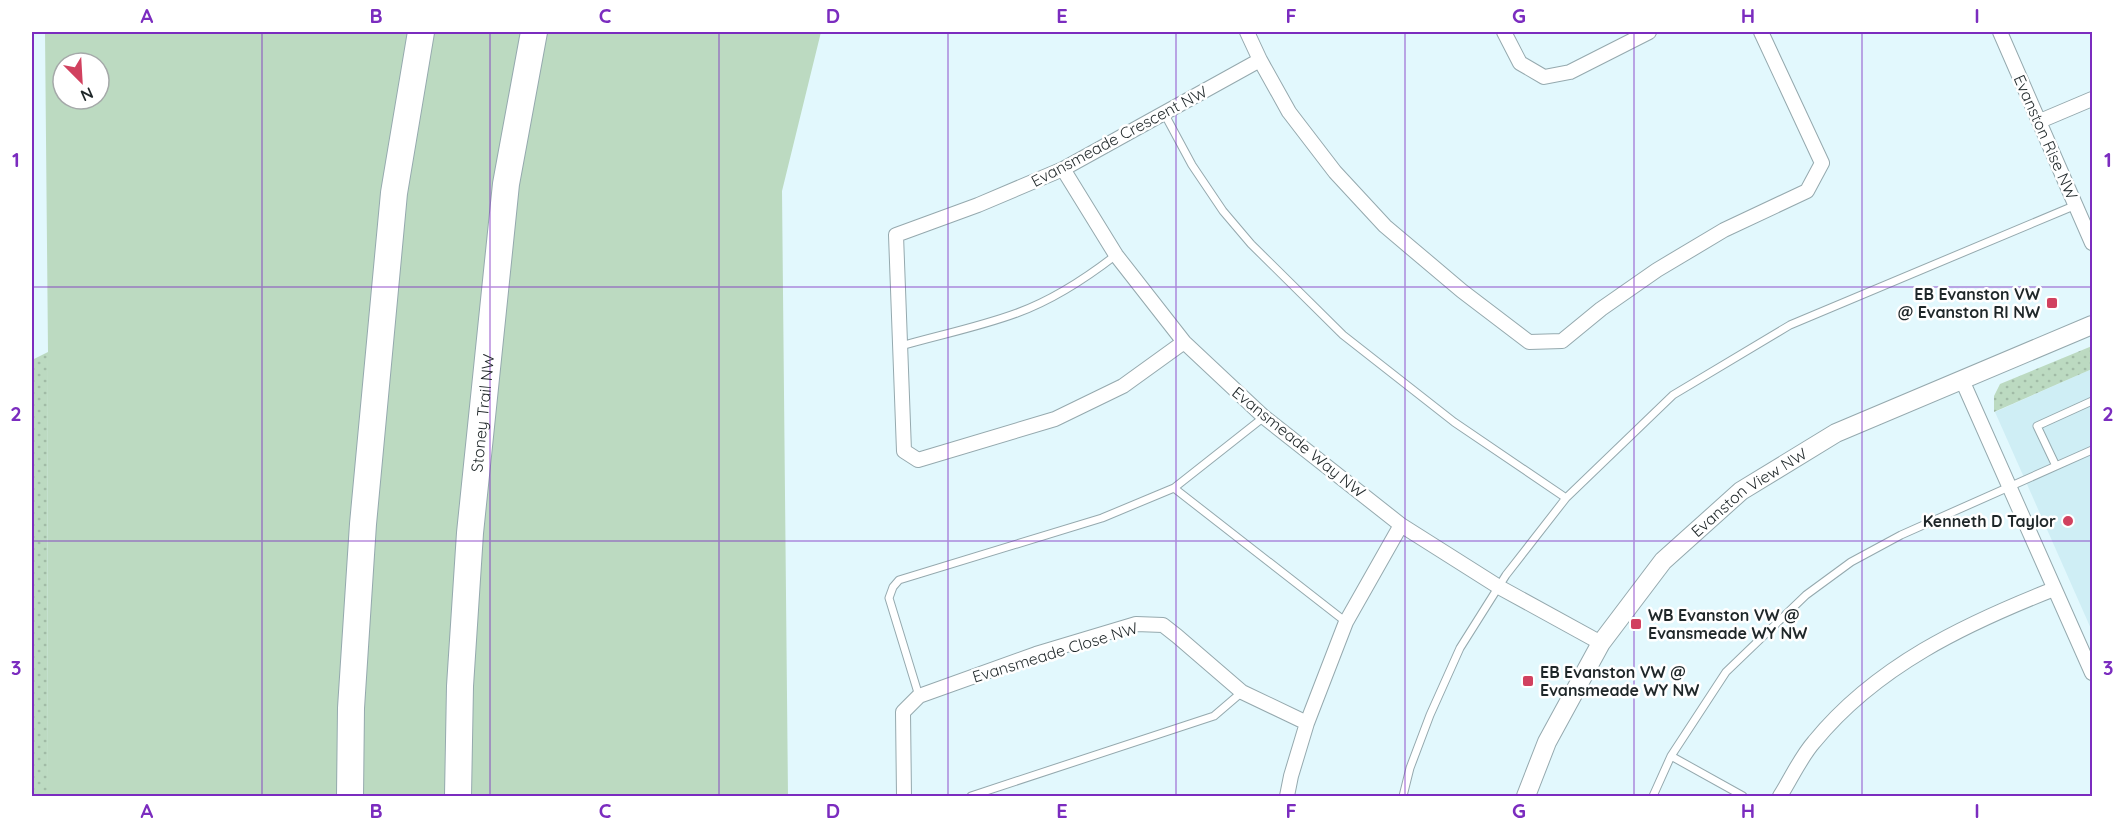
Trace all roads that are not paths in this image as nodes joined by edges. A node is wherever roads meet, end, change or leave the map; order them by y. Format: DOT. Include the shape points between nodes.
graph roads {
  1 [pos="407,32"];
  2 [pos="421,32"];
  3 [pos="534,32"];
  4 [pos="543,32"];
  5 [pos="1247,32"];
  6 [pos="1504,32"];
  7 [pos="1649,32"];
  8 [pos="1761,32"];
  9 [pos="2000,32"];
  10 [pos="1260,60"];
  11 [pos="2092,99"];
  12 [pos="1164,113"];
  13 [pos="405,118"];
  14 [pos="2040,121"];
  15 [pos="511,161"];
  16 [pos="1063,169"];
  17 [pos="2076,205"];
  18 [pos="2092,243"];
  19 [pos="1116,255"];
  20 [pos="2092,325"];
  21 [pos="1184,342"];
  22 [pos="901,346"];
  23 [pos="1962,380"];
  24 [pos="2092,401"];
  25 [pos="1264,417"];
  26 [pos="2092,450"];
  27 [pos="2056,466"];
  28 [pos="2008,487"];
  29 [pos="1174,488"];
  30 [pos="1566,498"];
  31 [pos="1401,525"];
  32 [pos="1499,587"];
  33 [pos="2054,589"];
  34 [pos="1346,622"];
  35 [pos="1601,643"];
  36 [pos="2092,673"];
  37 [pos="1242,692"];
  38 [pos="919,696"];
  39 [pos="1307,723"];
  40 [pos="1671,756"];
  41 [pos="350,796"];
  42 [pos="458,796"];
  43 [pos="904,796"];
  44 [pos="971,796"];
  45 [pos="1287,796"];
  46 [pos="1403,796"];
  47 [pos="1526,796"];
  48 [pos="1653,796"];
  49 [pos="1743,796"];
  50 [pos="1779,796"];
  1 -- 13 [label="highway"];
  2 -- 13 [label="highway"];
  3 -- 15 [label="highway, Stoney Trail NW"];
  4 -- 15 [label="highway"];
  5 -- 10 [label="street"];
  6 -- 7 [label="street" via="1520,63 1544,77 1570,72"];
  8 -- 10 [label="street" via="1822,163 1807,191 1724,230 1657,270 1563,341 1529,342 1385,226 1335,172 1289,112"];
  9 -- 14 [label="street, Evanston Rise NW"];
  10 -- 12 [label="street, Evansmeade Crescent NW"];
  11 -- 14 [label="street"];
  12 -- 16 [label="street, Evansmeade Crescent NW"];
  12 -- 30 [label="lane" via="1223,211 1343,335 1454,422"];
  13 -- 41 [label="highway" via="394,193 363,524 351,708"];
  14 -- 17 [label="street, Evanston Rise NW"];
  15 -- 42 [label="highway, Stoney Trail NW" via="470,533 460,686"];
  16 -- 19 [label="street, Evansmeade Way NW"];
  16 -- 22 [label="street, Evansmeade Crescent NW" via="896,235"];
  17 -- 18 [label="street, Evanston Rise NW"];
  17 -- 30 [label="lane" via="1790,325 1673,395"];
  19 -- 21 [label="street, Evansmeade Way NW"];
  19 -- 22 [label="lane" via="1084,280 1016,313"];
  20 -- 23 [label="street, Evanston View NW"];
  21 -- 22 [label="street, Evansmeade Crescent NW" via="1123,386 1055,419 918,460 904,451"];
  21 -- 25 [label="street, Evansmeade Way NW"];
  23 -- 28 [label="street"];
  23 -- 35 [label="street, Evanston View NW" via="1836,432 1741,491 1663,561"];
  24 -- 27 [label="lane" via="2037,426"];
  25 -- 29 [label="lane"];
  25 -- 31 [label="street, Evansmeade Way NW"];
  26 -- 27 [label="lane"];
  27 -- 28 [label="lane"];
  28 -- 33 [label="street"];
  28 -- 40 [label="lane" via="1901,535 1851,562 1806,595 1726,672"];
  29 -- 34 [label="lane"];
  29 -- 38 [label="lane" via="1102,518 899,580 889,598"];
  30 -- 32 [label="lane"];
  31 -- 32 [label="street, Evansmeade Way NW"];
  31 -- 34 [label="street"];
  32 -- 35 [label="street, Evansmeade Way NW"];
  32 -- 46 [label="lane" via="1460,648 1430,715"];
  33 -- 36 [label="street"];
  33 -- 50 [label="street" via="1943,637 1882,676 1813,743"];
  34 -- 39 [label="street"];
  35 -- 47 [label="street, Evanston View NW" via="1547,742"];
  37 -- 38 [label="street, Evansmeade Close NW" via="1163,626 1136,624 1036,654"];
  37 -- 39 [label="street, Evansmeade Close NW"];
  37 -- 44 [label="lane" via="1214,717"];
  38 -- 43 [label="street" via="903,712"];
  39 -- 45 [label="street"];
  40 -- 48 [label="lane"];
  40 -- 49 [label="lane"];
}
